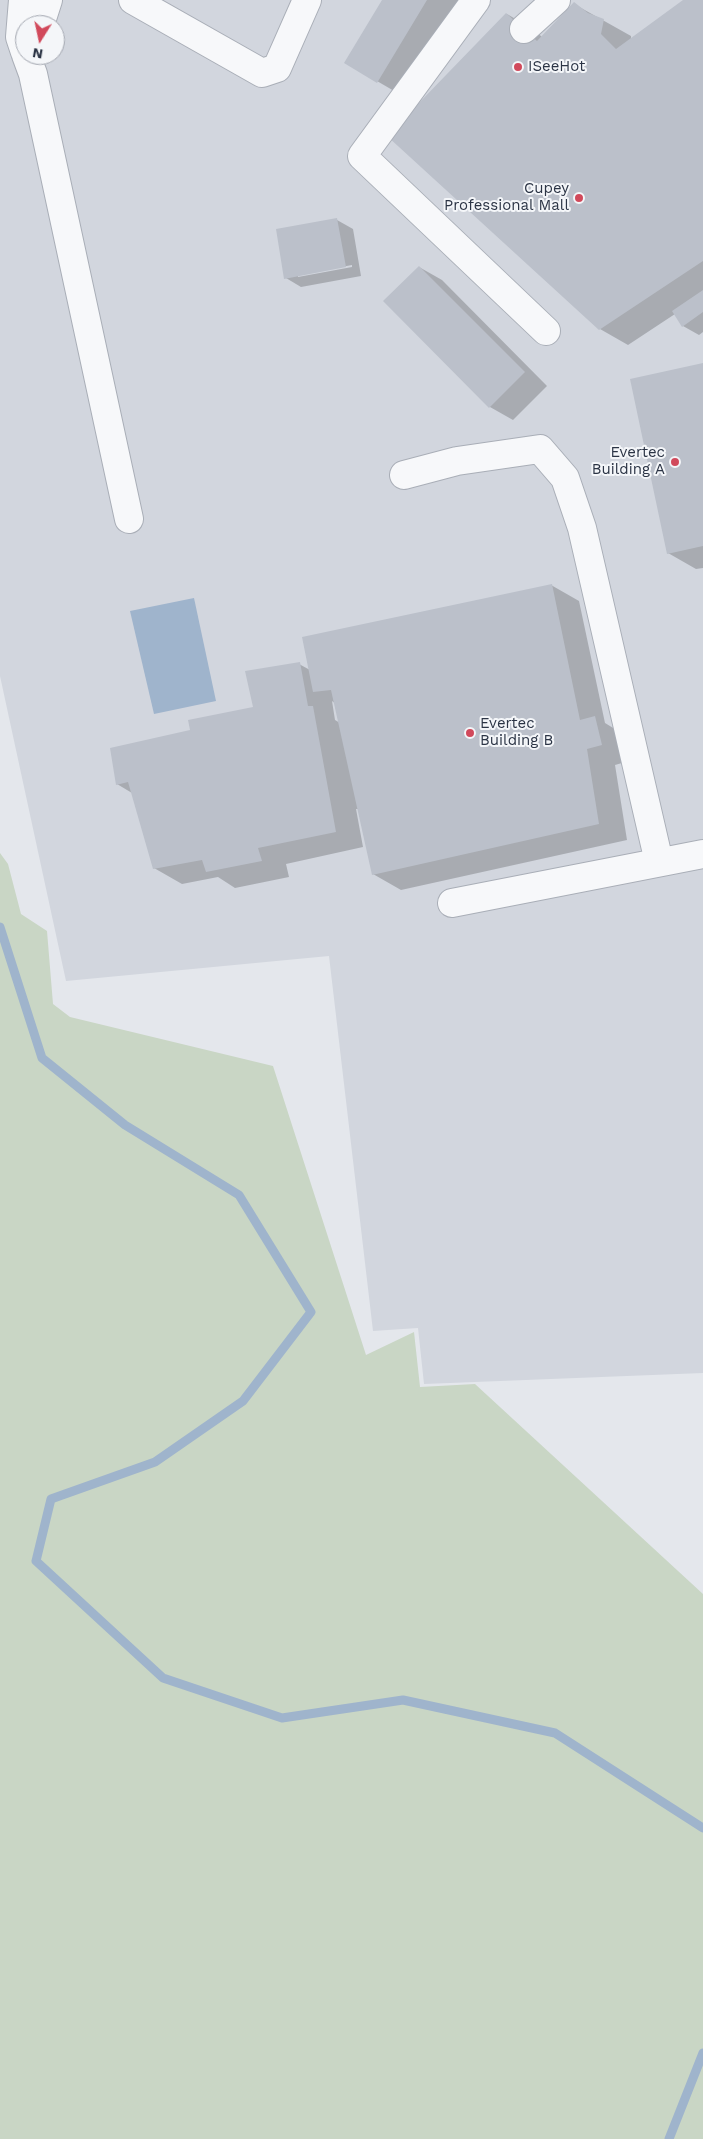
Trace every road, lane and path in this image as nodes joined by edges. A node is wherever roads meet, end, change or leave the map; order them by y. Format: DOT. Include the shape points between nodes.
graph roads {
  1 [pos="23,0"];
  2 [pos="48,0"];
  3 [pos="133,0"];
  4 [pos="307,0"];
  5 [pos="476,0"];
  6 [pos="556,0"];
  7 [pos="22,15"];
  8 [pos="43,15"];
  9 [pos="524,29"];
  10 [pos="31,65"];
  11 [pos="546,331"];
  12 [pos="404,475"];
  13 [pos="128,519"];
  14 [pos="703,854"];
  15 [pos="659,862"];
  16 [pos="452,903"];
  1 -- 7 [label="lane"];
  2 -- 8 [label="lane"];
  3 -- 4 [label="lane" via="262,73 277,68"];
  5 -- 11 [label="lane" via="362,156"];
  6 -- 9 [label="lane"];
  10 -- 13 [label="lane"];
  12 -- 15 [label="lane" via="457,462 540,449 565,478 582,528"];
  14 -- 15 [label="lane"];
  15 -- 16 [label="lane"];
}
